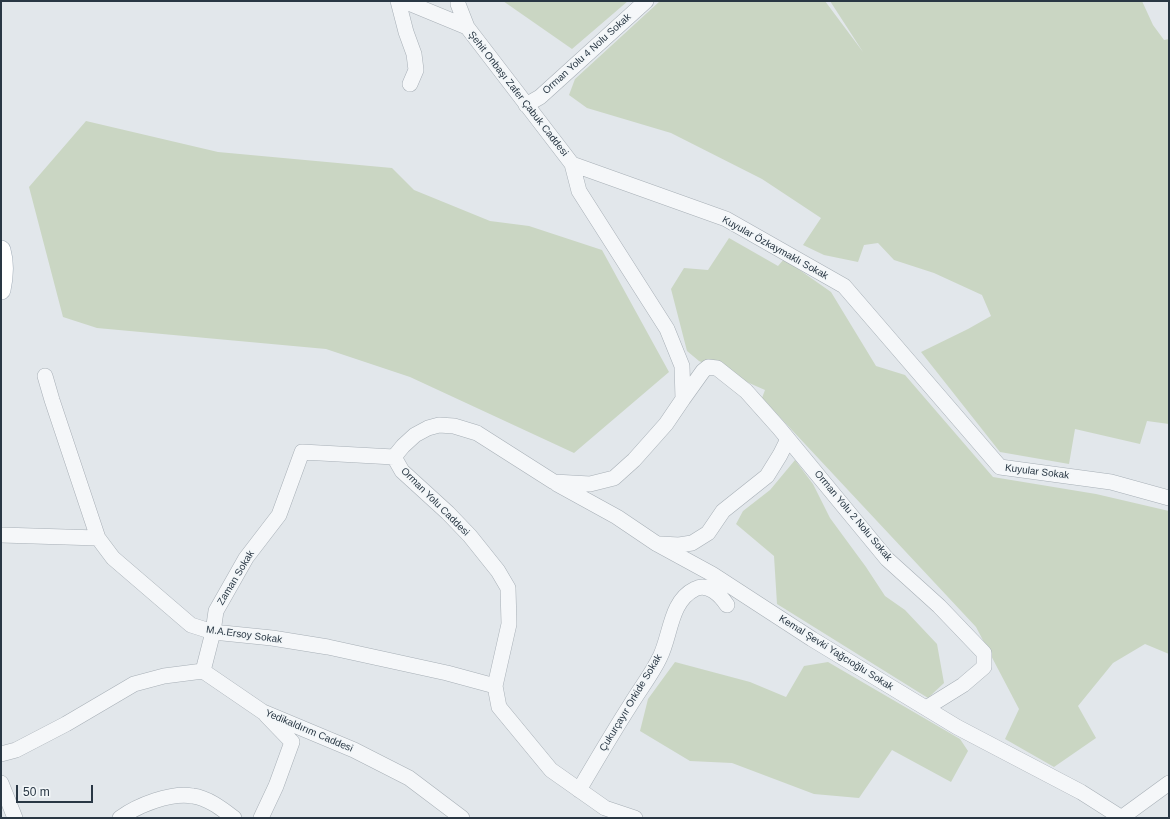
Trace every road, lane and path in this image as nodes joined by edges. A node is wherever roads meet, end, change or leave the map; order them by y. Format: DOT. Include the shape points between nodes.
graph roads {
  1 [pos="398,1"];
  2 [pos="404,1"];
  3 [pos="458,1"];
  4 [pos="646,1"];
  5 [pos="467,27"];
  6 [pos="410,84"];
  7 [pos="526,105"];
  8 [pos="572,164"];
  9 [pos="1,250"];
  10 [pos="1,290"];
  11 [pos="889,339"];
  12 [pos="45,376"];
  13 [pos="683,399"];
  14 [pos="788,439"];
  15 [pos="394,456"];
  16 [pos="554,482"];
  17 [pos="1169,498"];
  18 [pos="1,535"];
  19 [pos="98,538"];
  20 [pos="657,544"];
  21 [pos="728,605"];
  22 [pos="213,632"];
  23 [pos="203,671"];
  24 [pos="495,686"];
  25 [pos="926,708"];
  26 [pos="263,712"];
  27 [pos="1,754"];
  28 [pos="1,782"];
  29 [pos="1169,783"];
  30 [pos="579,790"];
  31 [pos="15,818"];
  32 [pos="120,818"];
  33 [pos="234,818"];
  34 [pos="261,818"];
  35 [pos="462,818"];
  36 [pos="635,818"];
  37 [pos="1122,818"];
  1 -- 6 [label="street" via="414,54 416,70"];
  2 -- 5 [label="street"];
  3 -- 5 [label="street, Şehit Onbaşı Zafer Çabuk Caddesi"];
  4 -- 7 [label="street, Orman Yolu 4 Nolu Sokak" via="540,97"];
  5 -- 7 [label="street, Şehit Onbaşı Zafer Çabuk Caddesi"];
  7 -- 8 [label="street, Şehit Onbaşı Zafer Çabuk Caddesi"];
  8 -- 11 [label="street, Kuyular Özkaymaklı Sokak" via="726,219 844,286"];
  8 -- 13 [label="street" via="579,191 667,329 682,366"];
  9 -- 10 [label="main road" via="4,277"];
  11 -- 17 [label="street, Kuyular Sokak" via="1000,467 1111,482"];
  12 -- 19 [label="street, M.A.Ersoy Sokak"];
  13 -- 14 [label="street, Orman Yolu 2 Nolu Sokak" via="703,371 708,367 717,368 746,390"];
  13 -- 16 [label="street" via="666,424 614,478 590,484"];
  14 -- 20 [label="street" via="767,476 723,511 708,533 692,543"];
  14 -- 25 [label="street, Orman Yolu 2 Nolu Sokak" via="887,559 939,606 984,654 984,667 963,685"];
  15 -- 16 [label="street" via="409,440 428,428 439,425 454,426 477,433"];
  15 -- 22 [label="street, Zaman Sokak" via="302,452 279,515 246,558 216,611"];
  15 -- 24 [label="street, Orman Yolu Caddesi" via="402,471 448,512 470,536 508,588 509,624"];
  16 -- 20 [label="street, Kemal Şevki Yağcıoğlu Sokak" via="617,517"];
  18 -- 19 [label="street"];
  19 -- 22 [label="street, M.A.Ersoy Sokak" via="112,558 191,625"];
  20 -- 25 [label="street, Kemal Şevki Yağcıoğlu Sokak" via="712,574 812,639"];
  21 -- 30 [label="street, Çukurçayır Orkide Sokak" via="720,594 705,587 696,588 684,597 674,615 660,657"];
  22 -- 23 [label="street, Zaman Sokak"];
  22 -- 24 [label="street, M.A.Ersoy Sokak" via="328,647"];
  23 -- 26 [label="street, Yedikaldırım Caddesi"];
  23 -- 27 [label="street" via="164,676 134,684 66,724 16,750"];
  24 -- 30 [label="street, Orman Yolu Caddesi" via="499,707 528,744 551,770"];
  25 -- 37 [label="street, Kemal Şevki Yağcıoğlu Sokak" via="956,727 1081,792"];
  26 -- 34 [label="street" via="292,742"];
  26 -- 35 [label="street, Yedikaldırım Caddesi" via="354,750 410,778"];
  28 -- 31 [label="street"];
  29 -- 37 [label="street"];
  30 -- 36 [label="street, Orman Yolu Caddesi" via="605,808"];
  32 -- 33 [label="street" via="150,802 177,796 193,796 210,802"];
}
